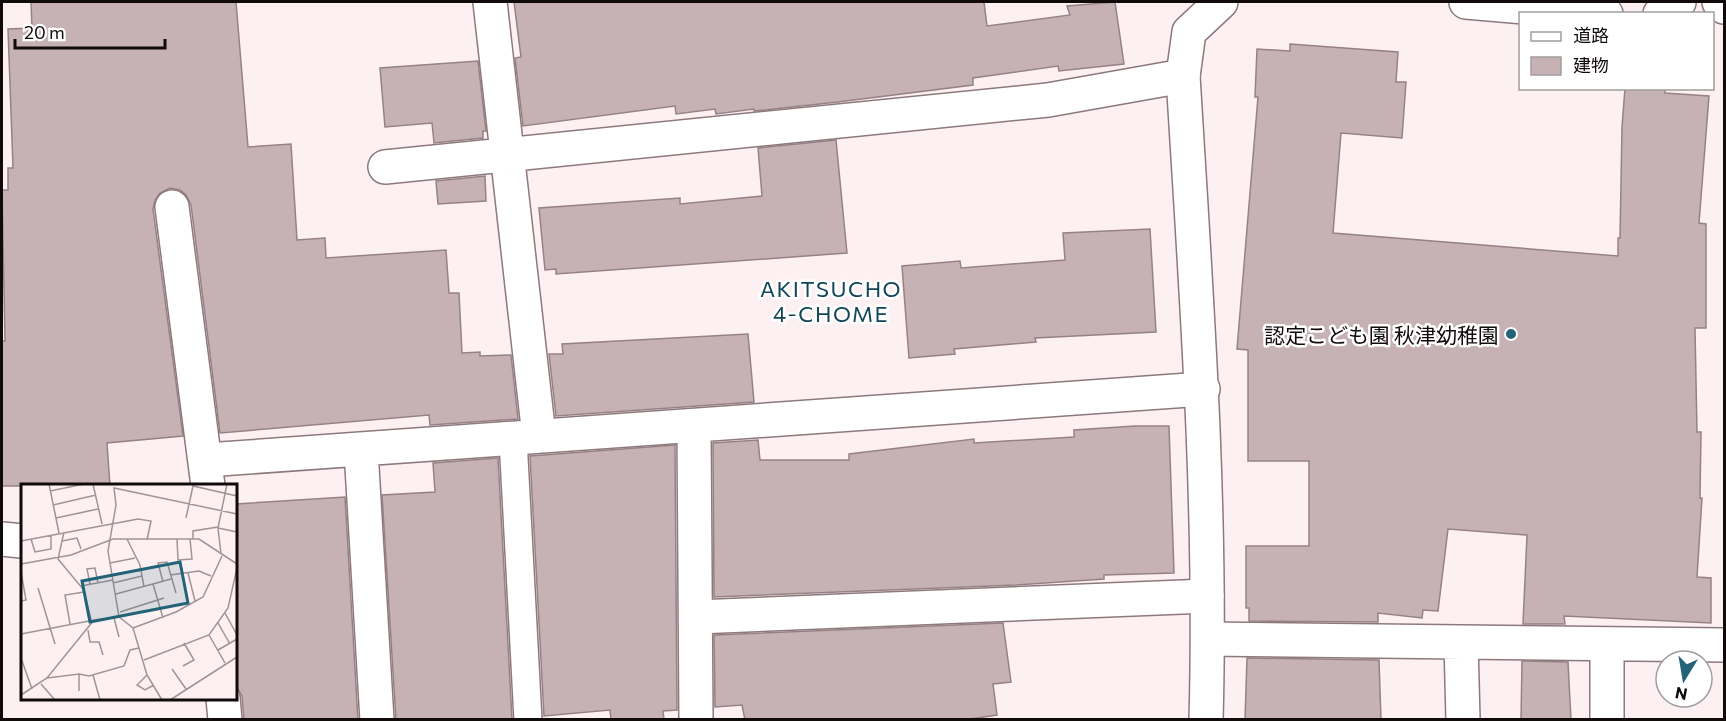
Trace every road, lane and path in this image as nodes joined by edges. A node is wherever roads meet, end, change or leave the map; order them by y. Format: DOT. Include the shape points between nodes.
graph roads {
  1 [pos="490,2"];
  2 [pos="1221,2"];
  3 [pos="1466,2"];
  4 [pos="1679,2"];
  5 [pos="1719,2"];
  6 [pos="1725,7"];
  7 [pos="1583,12"];
  8 [pos="1663,12"];
  9 [pos="1183,76"];
  10 [pos="507,154"];
  11 [pos="385,167"];
  12 [pos="172,207"];
  13 [pos="1203,389"];
  14 [pos="694,426"];
  15 [pos="526,437"];
  16 [pos="361,450"];
  17 [pos="207,473"];
  18 [pos="2,539"];
  19 [pos="21,541"];
  20 [pos="1208,596"];
  21 [pos="696,617"];
  22 [pos="1208,639"];
  23 [pos="1461,642"];
  24 [pos="1607,644"];
  25 [pos="1725,645"];
  26 [pos="223,700"];
  27 [pos="225,720"];
  28 [pos="377,720"];
  29 [pos="528,720"];
  30 [pos="696,720"];
  31 [pos="1206,720"];
  32 [pos="1463,720"];
  33 [pos="1607,720"];
  1 -- 10 [label="street"];
  2 -- 9 [label="street" via="1190,32"];
  3 -- 7 [label="street"];
  4 -- 8 [label="street"];
  5 -- 6 [label="street"];
  9 -- 10 [label="street" via="1048,100"];
  9 -- 13 [label="street"];
  10 -- 11 [label="street"];
  10 -- 15 [label="street"];
  12 -- 17 [label="street"];
  13 -- 14 [label="street"];
  13 -- 20 [label="street"];
  14 -- 15 [label="street"];
  14 -- 21 [label="street"];
  15 -- 16 [label="street"];
  15 -- 29 [label="lane"];
  16 -- 17 [label="street"];
  16 -- 28 [label="street"];
  18 -- 19 [label="street"];
  20 -- 21 [label="street"];
  20 -- 22 [label="street"];
  21 -- 30 [label="street"];
  22 -- 23 [label="street"];
  22 -- 31 [label="street"];
  23 -- 24 [label="street"];
  23 -- 32 [label="street"];
  24 -- 25 [label="street"];
  24 -- 33 [label="street"];
  26 -- 27 [label="street"];
}
